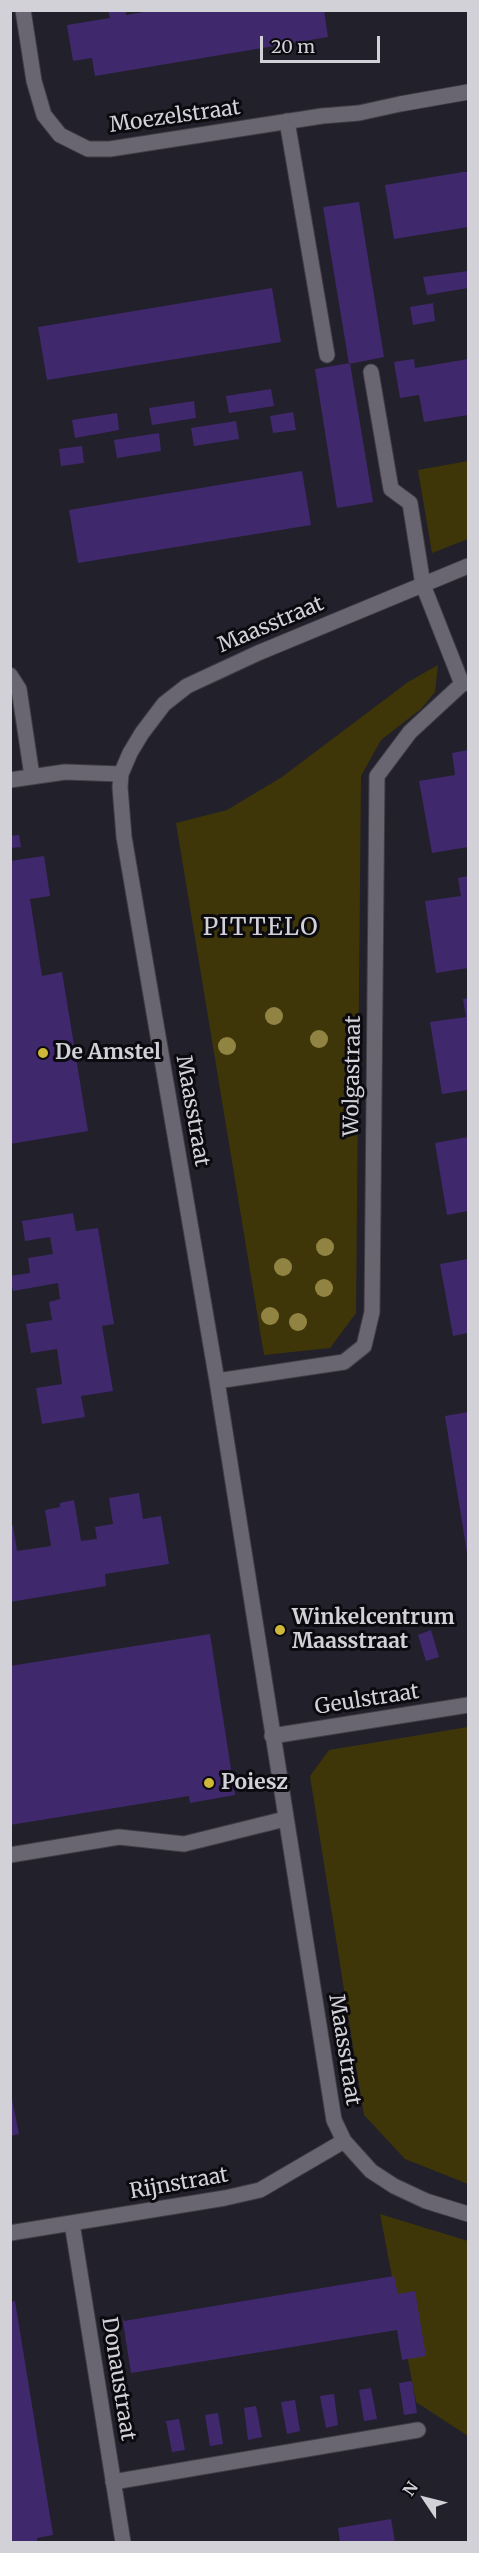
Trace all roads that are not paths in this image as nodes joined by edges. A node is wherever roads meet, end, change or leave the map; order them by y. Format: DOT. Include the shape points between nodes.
graph roads {
  1 [pos="23,10"];
  2 [pos="468,92"];
  3 [pos="287,121"];
  4 [pos="327,355"];
  5 [pos="371,372"];
  6 [pos="468,566"];
  7 [pos="423,585"];
  8 [pos="10,675"];
  9 [pos="465,684"];
  10 [pos="122,774"];
  11 [pos="33,776"];
  12 [pos="10,780"];
  13 [pos="217,1381"];
  14 [pos="468,1705"];
  15 [pos="272,1736"];
  16 [pos="285,1819"];
  17 [pos="10,1855"];
  18 [pos="344,2141"];
  19 [pos="468,2214"];
  20 [pos="72,2223"];
  21 [pos="10,2233"];
  22 [pos="418,2430"];
  23 [pos="113,2482"];
  24 [pos="123,2542"];
  1 -- 3 [label="street, Moezelstraat" via="34,81 44,116 60,135 88,148 110,149"];
  2 -- 3 [label="street, Moezelstraat" via="359,113"];
  3 -- 4 [label="street"];
  5 -- 7 [label="street" via="391,489 410,503"];
  6 -- 7 [label="street, Maasstraat"];
  7 -- 9 [label="street, Wolgastraat"];
  7 -- 10 [label="street, Maasstraat" via="187,686 164,704 142,733"];
  8 -- 11 [label="street" via="19,689"];
  9 -- 13 [label="street, Wolgastraat" via="410,732 377,776 372,1312 364,1346 344,1362"];
  10 -- 11 [label="street" via="65,772"];
  10 -- 13 [label="street, Maasstraat" via="124,837"];
  11 -- 12 [label="street"];
  13 -- 15 [label="street, Maasstraat"];
  14 -- 15 [label="street, Geulstraat"];
  15 -- 16 [label="street, Maasstraat"];
  16 -- 17 [label="street" via="184,1844 119,1837"];
  16 -- 18 [label="street, Maasstraat" via="330,2099"];
  18 -- 19 [label="street, Maasstraat" via="371,2171 394,2186"];
  18 -- 20 [label="street, Rijnstraat" via="260,2190"];
  20 -- 21 [label="street, Rijnstraat"];
  20 -- 23 [label="street, Donaustraat"];
  22 -- 23 [label="street"];
  23 -- 24 [label="street, Donaustraat"];
}
